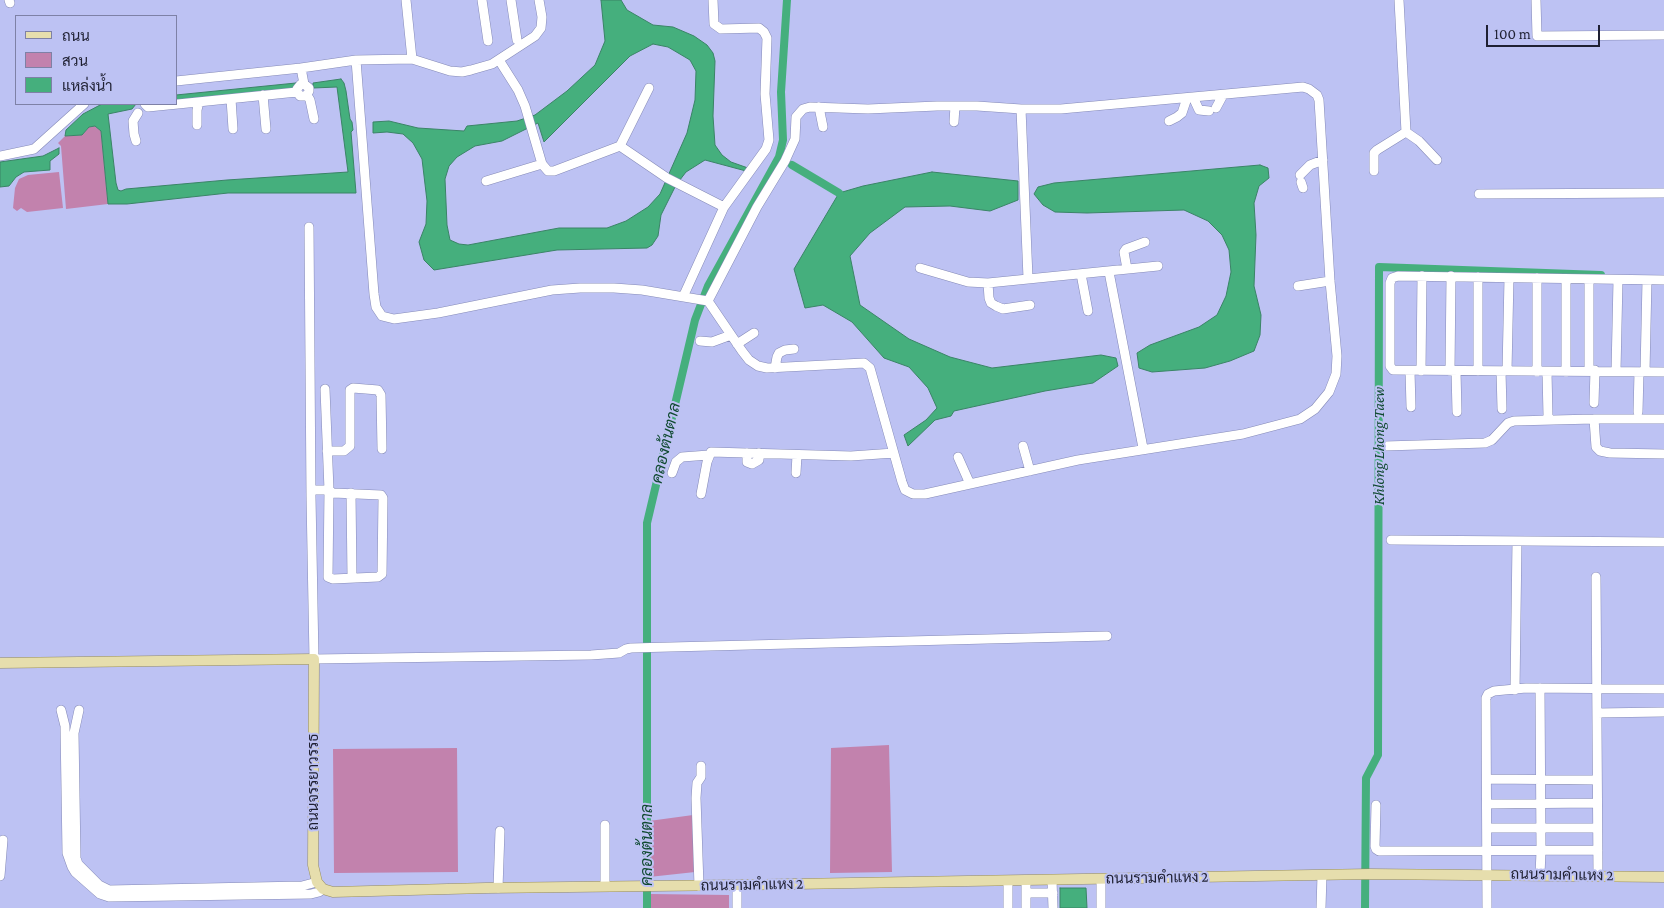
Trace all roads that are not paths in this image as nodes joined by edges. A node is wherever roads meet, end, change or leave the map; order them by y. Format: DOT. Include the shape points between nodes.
graph roads {
  1 [pos="406,0"];
  2 [pos="482,0"];
  3 [pos="510,0"];
  4 [pos="539,0"];
  5 [pos="712,0"];
  6 [pos="1399,0"];
  7 [pos="1536,0"];
  8 [pos="1664,35"];
  9 [pos="517,40"];
  10 [pos="488,41"];
  11 [pos="356,60"];
  12 [pos="412,60"];
  13 [pos="499,60"];
  14 [pos="301,68"];
  15 [pos="178,82"];
  16 [pos="304,84"];
  17 [pos="649,88"];
  18 [pos="297,92"];
  19 [pos="263,95"];
  20 [pos="307,95"];
  21 [pos="1223,95"];
  22 [pos="1190,98"];
  23 [pos="231,99"];
  24 [pos="199,102"];
  25 [pos="178,104"];
  26 [pos="83,105"];
  27 [pos="165,105"];
  28 [pos="955,106"];
  29 [pos="142,107"];
  30 [pos="819,107"];
  31 [pos="1021,109"];
  32 [pos="314,119"];
  33 [pos="1169,121"];
  34 [pos="954,122"];
  35 [pos="197,125"];
  36 [pos="823,127"];
  37 [pos="266,128"];
  38 [pos="233,129"];
  39 [pos="1406,132"];
  40 [pos="136,141"];
  41 [pos="620,146"];
  42 [pos="0,156"];
  43 [pos="1323,160"];
  44 [pos="1437,160"];
  45 [pos="542,164"];
  46 [pos="1374,171"];
  47 [pos="486,181"];
  48 [pos="1301,182"];
  49 [pos="1664,193"];
  50 [pos="1478,194"];
  51 [pos="724,207"];
  52 [pos="309,227"];
  53 [pos="1145,242"];
  54 [pos="1158,266"];
  55 [pos="920,268"];
  56 [pos="1127,270"];
  57 [pos="1109,272"];
  58 [pos="1081,274"];
  59 [pos="1422,276"];
  60 [pos="1451,276"];
  61 [pos="1478,277"];
  62 [pos="1028,278"];
  63 [pos="1509,278"];
  64 [pos="1537,278"];
  65 [pos="1566,279"];
  66 [pos="1589,279"];
  67 [pos="1618,280"];
  68 [pos="1646,280"];
  69 [pos="1664,280"];
  70 [pos="1330,281"];
  71 [pos="988,284"];
  72 [pos="1298,286"];
  73 [pos="686,297"];
  74 [pos="705,300"];
  75 [pos="1030,305"];
  76 [pos="1088,311"];
  77 [pos="754,333"];
  78 [pos="731,335"];
  79 [pos="700,341"];
  80 [pos="737,344"];
  81 [pos="794,350"];
  82 [pos="775,368"];
  83 [pos="1410,370"];
  84 [pos="1592,370"];
  85 [pos="1421,371"];
  86 [pos="1453,371"];
  87 [pos="1478,371"];
  88 [pos="1504,371"];
  89 [pos="1616,371"];
  90 [pos="1542,372"];
  91 [pos="1566,372"];
  92 [pos="1642,372"];
  93 [pos="1664,372"];
  94 [pos="325,389"];
  95 [pos="1594,404"];
  96 [pos="1411,407"];
  97 [pos="1502,409"];
  98 [pos="1457,412"];
  99 [pos="1638,412"];
  100 [pos="1548,416"];
  101 [pos="1594,419"];
  102 [pos="1664,419"];
  103 [pos="1024,446"];
  104 [pos="1385,446"];
  105 [pos="1143,448"];
  106 [pos="382,449"];
  107 [pos="327,451"];
  108 [pos="894,453"];
  109 [pos="1664,454"];
  110 [pos="709,455"];
  111 [pos="797,455"];
  112 [pos="958,457"];
  113 [pos="1030,470"];
  114 [pos="672,473"];
  115 [pos="796,473"];
  116 [pos="970,484"];
  117 [pos="330,493"];
  118 [pos="350,493"];
  119 [pos="311,494"];
  120 [pos="701,494"];
  121 [pos="1391,540"];
  122 [pos="1517,541"];
  123 [pos="1664,542"];
  124 [pos="1596,577"];
  125 [pos="352,578"];
  126 [pos="1107,636"];
  127 [pos="314,659"];
  128 [pos="0,663"];
  129 [pos="1540,688"];
  130 [pos="1598,689"];
  131 [pos="1664,689"];
  132 [pos="1515,690"];
  133 [pos="61,710"];
  134 [pos="78,710"];
  135 [pos="1664,712"];
  136 [pos="1597,713"];
  137 [pos="701,766"];
  138 [pos="1487,779"];
  139 [pos="1540,780"];
  140 [pos="1597,780"];
  141 [pos="1488,804"];
  142 [pos="1540,804"];
  143 [pos="1596,804"];
  144 [pos="1376,806"];
  145 [pos="604,825"];
  146 [pos="1487,828"];
  147 [pos="1540,828"];
  148 [pos="1597,828"];
  149 [pos="500,831"];
  150 [pos="3,840"];
  151 [pos="71,841"];
  152 [pos="1598,850"];
  153 [pos="1486,851"];
  154 [pos="1541,851"];
  155 [pos="1,862"];
  156 [pos="1486,874"];
  157 [pos="1540,874"];
  158 [pos="1322,875"];
  159 [pos="0,876"];
  160 [pos="1598,876"];
  161 [pos="1664,877"];
  162 [pos="1101,879"];
  163 [pos="1008,880"];
  164 [pos="1026,880"];
  165 [pos="1052,880"];
  166 [pos="320,885"];
  167 [pos="737,885"];
  168 [pos="605,886"];
  169 [pos="699,886"];
  170 [pos="498,888"];
  171 [pos="1026,893"];
  172 [pos="1053,893"];
  173 [pos="737,908"];
  174 [pos="1008,908"];
  175 [pos="1026,908"];
  176 [pos="1052,908"];
  177 [pos="1101,908"];
  178 [pos="1321,908"];
  179 [pos="1487,908"];
  1 -- 12 [label="street"];
  2 -- 10 [label="street"];
  3 -- 9 [label="street"];
  4 -- 13 [label="street" via="541,28 535,36"];
  5 -- 51 [label="street" via="714,24 720,29 758,28 767,38 769,140"];
  6 -- 39 [label="street"];
  7 -- 8 [label="street" via="1537,36"];
  11 -- 12 [label="street"];
  11 -- 14 [label="street"];
  11 -- 73 [label="street" via="374,294 376,307 382,316 394,319 438,313 552,290 580,288 642,290"];
  12 -- 13 [label="street" via="462,72"];
  13 -- 45 [label="street" via="518,90 530,118"];
  14 -- 15 [label="street"];
  14 -- 16 [label="street"];
  16 -- 18 [label="street" via="298,86"];
  16 -- 20 [label="street" via="309,88"];
  17 -- 41 [label="street"];
  18 -- 19 [label="street"];
  18 -- 20 [label="street" via="300,96"];
  19 -- 23 [label="street"];
  19 -- 37 [label="street"];
  20 -- 32 [label="street"];
  21 -- 22 [label="street"];
  21 -- 22 [label="street" via="1212,110 1199,110"];
  21 -- 43 [label="street" via="1309,89 1319,100"];
  22 -- 31 [label="street" via="1061,109"];
  22 -- 33 [label="street" via="1182,113"];
  23 -- 24 [label="street"];
  23 -- 38 [label="street"];
  24 -- 25 [label="street"];
  24 -- 35 [label="street"];
  26 -- 42 [label="street" via="34,149"];
  27 -- 29 [label="street"];
  28 -- 30 [label="street"];
  28 -- 31 [label="street"];
  28 -- 34 [label="street"];
  29 -- 40 [label="street" via="133,121"];
  30 -- 36 [label="street"];
  30 -- 74 [label="street" via="803,109 796,116 794,139 786,161"];
  31 -- 62 [label="street"];
  39 -- 44 [label="street"];
  39 -- 46 [label="street" via="1377,150"];
  41 -- 45 [label="street" via="554,171 548,171"];
  41 -- 51 [label="street" via="666,178"];
  43 -- 48 [label="street" via="1310,165"];
  43 -- 70 [label="street"];
  45 -- 47 [label="street"];
  49 -- 50 [label="street"];
  51 -- 73 [label="street"];
  52 -- 119 [label="street"];
  53 -- 56 [label="street" via="1124,252"];
  54 -- 56 [label="street"];
  55 -- 71 [label="street" via="968,282"];
  56 -- 57 [label="street"];
  57 -- 58 [label="street"];
  57 -- 105 [label="street"];
  58 -- 62 [label="street"];
  58 -- 76 [label="street"];
  59 -- 60 [label="street"];
  59 -- 83 [label="street" via="1398,276 1390,283 1390,366 1397,371"];
  59 -- 85 [label="street"];
  60 -- 61 [label="street"];
  60 -- 86 [label="street"];
  61 -- 63 [label="street"];
  61 -- 87 [label="street"];
  62 -- 71 [label="street"];
  63 -- 64 [label="street"];
  63 -- 88 [label="street"];
  64 -- 65 [label="street"];
  64 -- 90 [label="street"];
  65 -- 66 [label="street"];
  65 -- 91 [label="street"];
  66 -- 67 [label="street"];
  66 -- 84 [label="street"];
  67 -- 68 [label="street"];
  67 -- 89 [label="street"];
  68 -- 69 [label="street"];
  68 -- 92 [label="street"];
  70 -- 72 [label="street"];
  70 -- 105 [label="street" via="1336,374 1329,392 1315,409 1300,419 1251,432"];
  71 -- 75 [label="street" via="989,298 996,306 1003,309"];
  73 -- 74 [label="street"];
  74 -- 78 [label="street"];
  77 -- 80 [label="street"];
  78 -- 79 [label="street" via="712,342"];
  78 -- 80 [label="street"];
  80 -- 82 [label="street" via="758,366"];
  81 -- 82 [label="street" via="780,353"];
  82 -- 108 [label="street" via="864,363 873,374"];
  83 -- 85 [label="street"];
  83 -- 96 [label="street"];
  84 -- 89 [label="street"];
  84 -- 91 [label="street"];
  84 -- 95 [label="street"];
  85 -- 86 [label="street"];
  86 -- 87 [label="street"];
  86 -- 98 [label="street"];
  87 -- 88 [label="street"];
  88 -- 90 [label="street"];
  88 -- 97 [label="street"];
  89 -- 92 [label="street"];
  90 -- 91 [label="street"];
  90 -- 100 [label="street"];
  92 -- 93 [label="street"];
  92 -- 99 [label="street"];
  94 -- 107 [label="street"];
  101 -- 102 [label="street"];
  101 -- 104 [label="street" via="1511,422 1485,443"];
  101 -- 109 [label="street" via="1596,447 1600,450 1617,454"];
  103 -- 113 [label="street"];
  105 -- 113 [label="street"];
  106 -- 107 [label="street" via="381,395 378,390 353,388 350,390 350,446 344,450"];
  107 -- 117 [label="street"];
  108 -- 111 [label="street"];
  108 -- 116 [label="street" via="905,490 912,494"];
  110 -- 111 [label="street" via="714,452"];
  110 -- 114 [label="street" via="682,457"];
  110 -- 120 [label="street"];
  111 -- 115 [label="street"];
  112 -- 116 [label="street"];
  113 -- 116 [label="street"];
  117 -- 118 [label="street"];
  117 -- 119 [label="street"];
  117 -- 125 [label="street" via="328,577"];
  118 -- 125 [label="street"];
  118 -- 125 [label="street" via="379,494 383,498 382,574"];
  119 -- 127 [label="street"];
  121 -- 122 [label="street"];
  122 -- 123 [label="street"];
  122 -- 132 [label="street"];
  124 -- 130 [label="street"];
  126 -- 127 [label="street" via="631,648 619,653 591,655"];
  127 -- 128 [label="main road"];
  127 -- 166 [label="main road, ถนนจรรยาวรรธ" via="313,865"];
  129 -- 130 [label="street"];
  129 -- 132 [label="street"];
  129 -- 139 [label="street"];
  130 -- 131 [label="street"];
  130 -- 136 [label="street"];
  132 -- 138 [label="street" via="1494,691 1486,698"];
  133 -- 151 [label="street" via="65,726"];
  134 -- 151 [label="street" via="74,733"];
  135 -- 136 [label="street"];
  136 -- 140 [label="street"];
  137 -- 169 [label="street" via="696,798"];
  138 -- 139 [label="street"];
  138 -- 141 [label="street"];
  139 -- 140 [label="street"];
  139 -- 142 [label="street"];
  140 -- 143 [label="street"];
  141 -- 142 [label="street"];
  141 -- 146 [label="street"];
  142 -- 143 [label="street"];
  142 -- 147 [label="street"];
  143 -- 148 [label="street"];
  144 -- 153 [label="street" via="1374,846 1379,851"];
  145 -- 168 [label="street"];
  146 -- 147 [label="street"];
  146 -- 153 [label="street"];
  147 -- 148 [label="street"];
  147 -- 154 [label="street"];
  148 -- 152 [label="street"];
  149 -- 170 [label="street"];
  150 -- 155 [label="street"];
  151 -- 166 [label="street" via="67,853 72,867 103,896 311,894 319,892"];
  152 -- 154 [label="street"];
  152 -- 160 [label="street"];
  153 -- 154 [label="street"];
  153 -- 156 [label="street"];
  154 -- 157 [label="street"];
  155 -- 159 [label="street"];
  156 -- 157 [label="main road, ถนนรามคำแหง 2" via="1504,877"];
  156 -- 158 [label="main road, ถนนรามคำแหง 2"];
  156 -- 179 [label="street"];
  157 -- 160 [label="main road, ถนนรามคำแหง 2"];
  158 -- 162 [label="main road, ถนนรามคำแหง 2"];
  158 -- 178 [label="street"];
  160 -- 161 [label="main road, ถนนรามคำแหง 2"];
  162 -- 165 [label="main road, ถนนรามคำแหง 2"];
  162 -- 177 [label="street"];
  163 -- 164 [label="main road, ถนนรามคำแหง 2"];
  163 -- 167 [label="main road, ถนนรามคำแหง 2"];
  163 -- 174 [label="street"];
  164 -- 165 [label="main road, ถนนรามคำแหง 2"];
  164 -- 171 [label="street"];
  165 -- 172 [label="street"];
  166 -- 170 [label="main road" via="333,892"];
  167 -- 169 [label="main road, ถนนรามคำแหง 2"];
  167 -- 173 [label="street"];
  168 -- 169 [label="main road, ถนนรามคำแหง 2"];
  168 -- 170 [label="main road"];
  171 -- 172 [label="street"];
  171 -- 175 [label="street"];
  172 -- 176 [label="street"];
}
